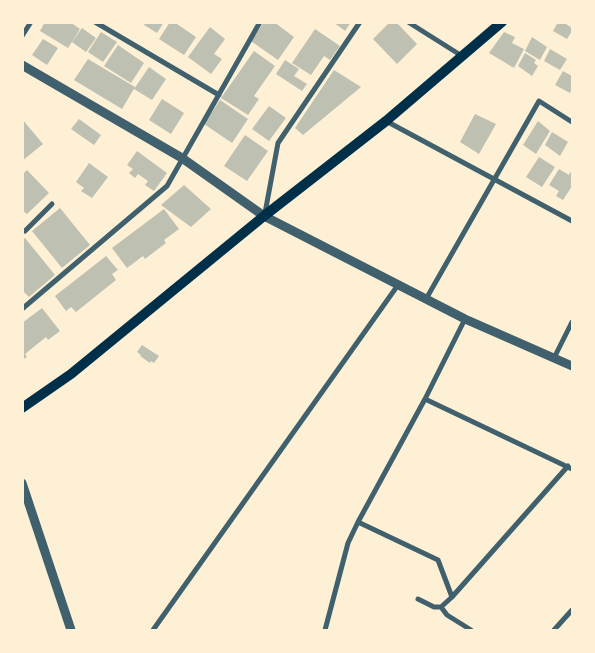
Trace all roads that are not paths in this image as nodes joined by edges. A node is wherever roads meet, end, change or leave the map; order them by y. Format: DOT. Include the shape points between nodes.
graph roads {
  1 [pos="30,22"];
  2 [pos="95,22"];
  3 [pos="260,22"];
  4 [pos="360,22"];
  5 [pos="408,22"];
  6 [pos="502,22"];
  7 [pos="22,36"];
  8 [pos="462,57"];
  9 [pos="22,65"];
  10 [pos="219,95"];
  11 [pos="386,121"];
  12 [pos="572,122"];
  13 [pos="182,158"];
  14 [pos="494,179"];
  15 [pos="52,204"];
  16 [pos="264,216"];
  17 [pos="572,221"];
  18 [pos="23,230"];
  19 [pos="398,285"];
  20 [pos="426,299"];
  21 [pos="22,309"];
  22 [pos="465,319"];
  23 [pos="572,322"];
  24 [pos="554,358"];
  25 [pos="572,366"];
  26 [pos="424,400"];
  27 [pos="23,407"];
  28 [pos="570,468"];
  29 [pos="22,483"];
  30 [pos="358,522"];
  31 [pos="452,597"];
  32 [pos="418,599"];
  33 [pos="441,607"];
  34 [pos="572,610"];
  35 [pos="71,630"];
  36 [pos="154,630"];
  37 [pos="325,630"];
  38 [pos="471,630"];
  39 [pos="554,630"];
  1 -- 7 [label="street"];
  2 -- 10 [label="street"];
  3 -- 10 [label="street"];
  4 -- 16 [label="street" via="278,143"];
  5 -- 8 [label="street"];
  6 -- 8 [label="main road"];
  8 -- 11 [label="main road"];
  9 -- 13 [label="street"];
  10 -- 13 [label="street"];
  11 -- 14 [label="street"];
  11 -- 16 [label="main road"];
  12 -- 14 [label="street" via="539,100"];
  13 -- 16 [label="street"];
  13 -- 21 [label="street" via="167,186"];
  14 -- 17 [label="street"];
  14 -- 20 [label="street"];
  15 -- 18 [label="street"];
  16 -- 19 [label="street"];
  16 -- 27 [label="main road" via="71,374"];
  19 -- 20 [label="street"];
  19 -- 36 [label="street"];
  20 -- 22 [label="street"];
  22 -- 24 [label="street"];
  22 -- 26 [label="street"];
  23 -- 24 [label="street"];
  24 -- 25 [label="street"];
  26 -- 28 [label="street"];
  26 -- 30 [label="street"];
  28 -- 31 [label="street"];
  29 -- 35 [label="street"];
  30 -- 31 [label="street" via="438,560"];
  30 -- 37 [label="street" via="348,542"];
  31 -- 33 [label="street"];
  32 -- 33 [label="street"];
  33 -- 38 [label="street" via="447,615"];
  34 -- 39 [label="street"];
}
